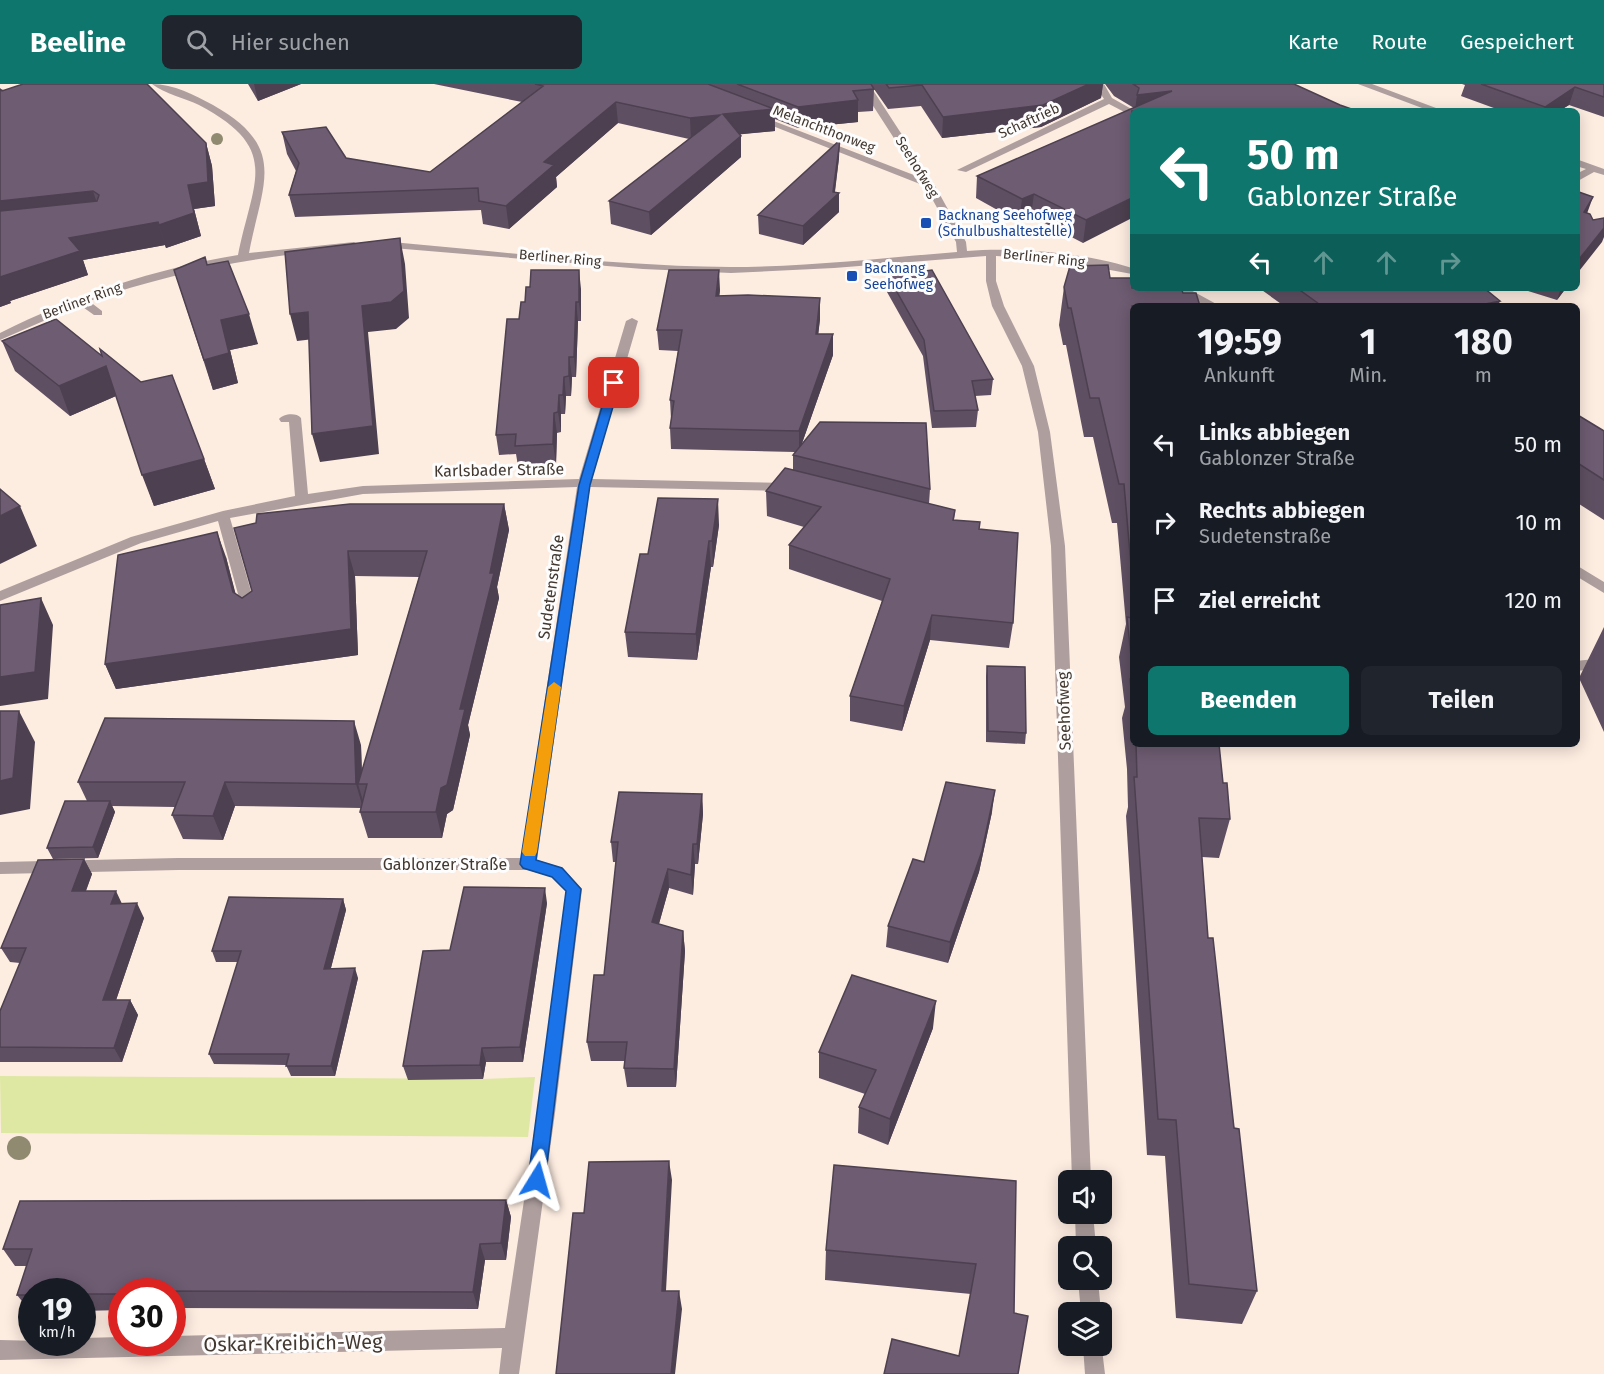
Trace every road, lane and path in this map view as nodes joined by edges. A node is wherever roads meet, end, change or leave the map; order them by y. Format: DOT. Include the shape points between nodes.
graph roads {
  1 [pos="157,84"];
  2 [pos="864,84"];
  3 [pos="1099,84"];
  4 [pos="1363,84"];
  5 [pos="1109,100"];
  6 [pos="1431,108"];
  7 [pos="1130,112"];
  8 [pos="745,113"];
  9 [pos="1580,163"];
  10 [pos="962,170"];
  11 [pos="1599,170"];
  12 [pos="1580,177"];
  13 [pos="929,184"];
  14 [pos="991,252"];
  15 [pos="962,253"];
  16 [pos="243,255"];
  17 [pos="1130,270"];
  18 [pos="1185,291"];
  19 [pos="82,301"];
  20 [pos="1208,303"];
  21 [pos="98,313"];
  22 [pos="632,321"];
  23 [pos="0,337"];
  24 [pos="285,419"];
  25 [pos="584,485"];
  26 [pos="806,492"];
  27 [pos="302,499"];
  28 [pos="223,515"];
  29 [pos="1580,572"];
  30 [pos="1604,588"];
  31 [pos="0,596"];
  32 [pos="251,617"];
  33 [pos="1604,663"];
  34 [pos="1580,666"];
  35 [pos="528,864"];
  36 [pos="0,868"];
  37 [pos="1082,1170"];
  38 [pos="514,1338"];
  39 [pos="0,1350"];
  40 [pos="1094,1356"];
  41 [pos="509,1374"];
  42 [pos="1095,1374"];
  1 -- 16 [label="street" via="216,109 253,143 260,159 256,204"];
  2 -- 13 [label="street, Seehofweg"];
  3 -- 5 [label="street"];
  4 -- 6 [label="street"];
  5 -- 7 [label="street"];
  5 -- 10 [label="street, Schaftrieb"];
  8 -- 13 [label="street, Melanchthonweg"];
  9 -- 11 [label="street"];
  11 -- 12 [label="street"];
  13 -- 15 [label="street, Seehofweg" via="961,242"];
  14 -- 15 [label="street, Berliner Ring"];
  14 -- 17 [label="street, Berliner Ring" via="1050,256"];
  14 -- 37 [label="street, Seehofweg" via="991,281 998,306 1028,366 1044,432 1058,546"];
  15 -- 16 [label="street, Berliner Ring" via="731,270 392,243"];
  16 -- 19 [label="street, Berliner Ring" via="169,272"];
  18 -- 20 [label="street"];
  19 -- 21 [label="street"];
  19 -- 23 [label="street, Berliner Ring"];
  22 -- 25 [label="street, Sudetenstraße"];
  24 -- 27 [label="street" via="295,418"];
  25 -- 26 [label="street, Karlsbader Straße" via="783,486"];
  25 -- 27 [label="street, Karlsbader Straße" via="363,490"];
  25 -- 35 [label="street, Sudetenstraße"];
  27 -- 28 [label="street, Karlsbader Straße"];
  28 -- 31 [label="street, Karlsbader Straße" via="200,517 54,569"];
  28 -- 32 [label="street"];
  29 -- 30 [label="street"];
  33 -- 34 [label="street"];
  35 -- 36 [label="street, Gablonzer Straße"];
  35 -- 38 [label="street, Gablonzer Straße" via="557,872 574,889"];
  38 -- 39 [label="street, Oskar-Kreibich-Weg"];
  38 -- 41 [label="street"];
  40 -- 42 [label="street"];
}
